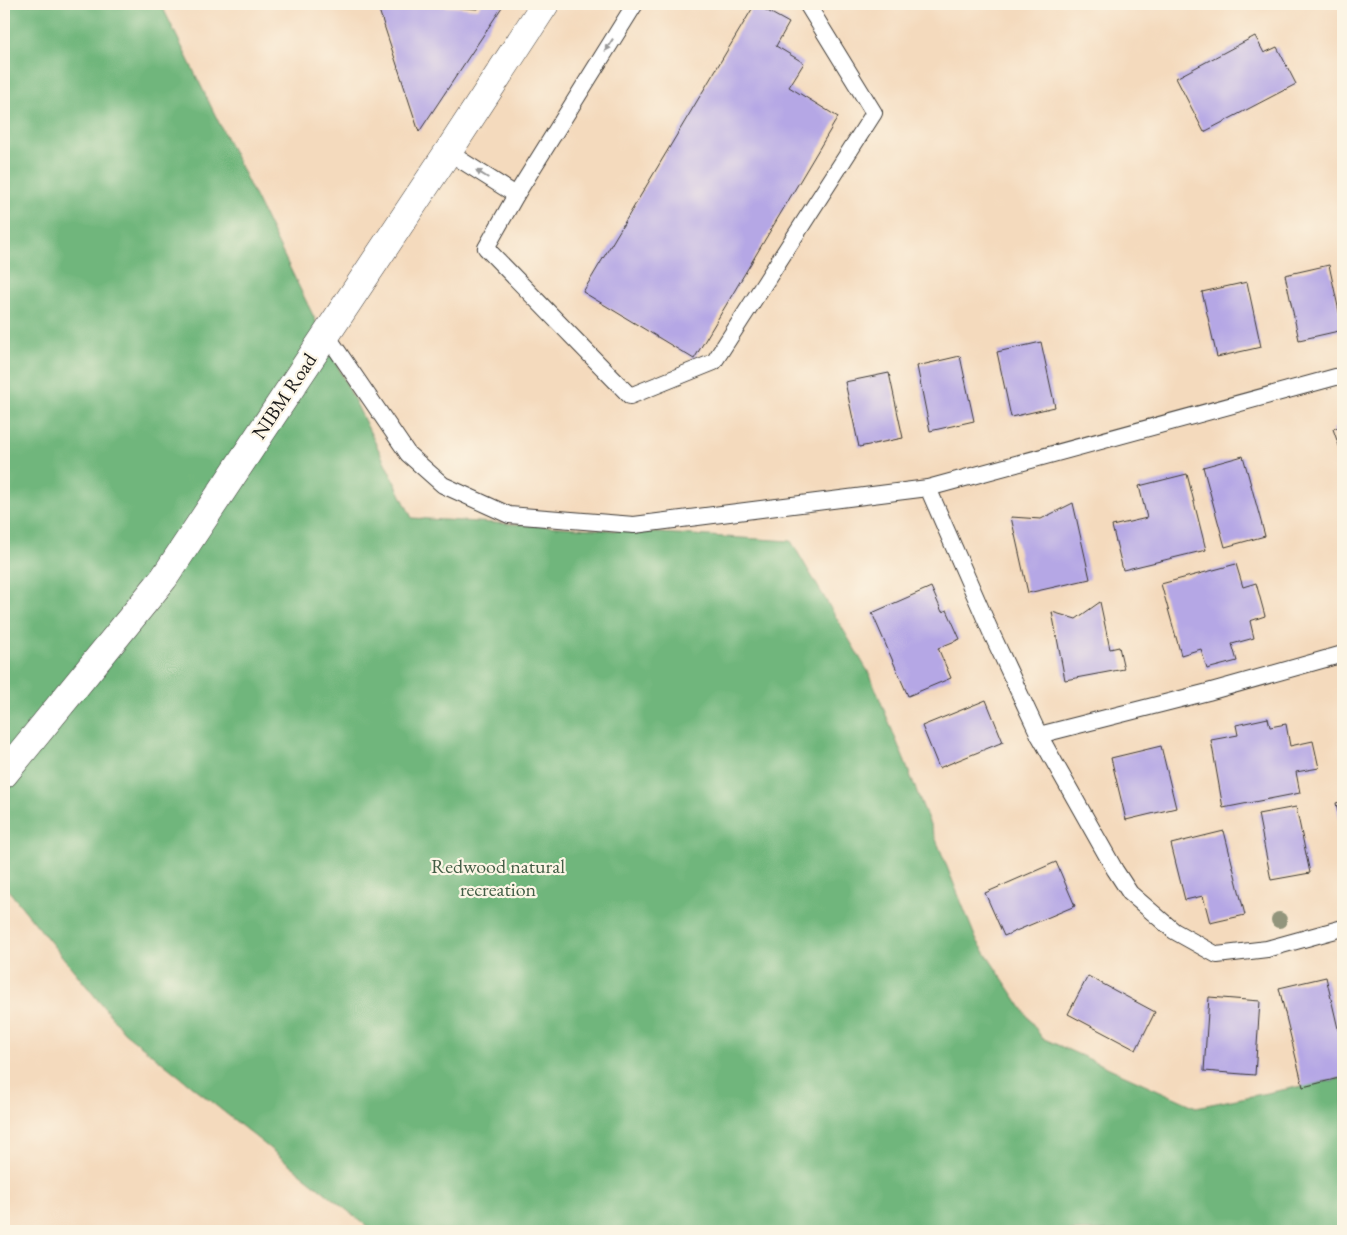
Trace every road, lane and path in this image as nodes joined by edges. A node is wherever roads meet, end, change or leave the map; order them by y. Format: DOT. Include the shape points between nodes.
graph roads {
  1 [pos="545,4"];
  2 [pos="635,4"];
  3 [pos="807,4"];
  4 [pos="448,152"];
  5 [pos="516,195"];
  6 [pos="326,334"];
  7 [pos="1343,375"];
  8 [pos="928,488"];
  9 [pos="1343,654"];
  10 [pos="1039,735"];
  11 [pos="4,774"];
  12 [pos="1343,928"];
  1 -- 4 [label="main road, NIBM Road"];
  2 -- 5 [label="lane, one-way"];
  3 -- 5 [label="lane" via="874,113 714,362 630,396 486,248"];
  5 -- 4 [label="lane, one-way"];
  4 -- 6 [label="main road, NIBM Road"];
  6 -- 8 [label="lane" via="408,454 443,485 509,515 634,525"];
  6 -- 11 [label="main road, NIBM Road" via="164,578"];
  7 -- 8 [label="lane"];
  8 -- 10 [label="lane"];
  9 -- 10 [label="lane"];
  10 -- 12 [label="lane" via="1130,894 1174,931 1217,955 1267,949"];
}
